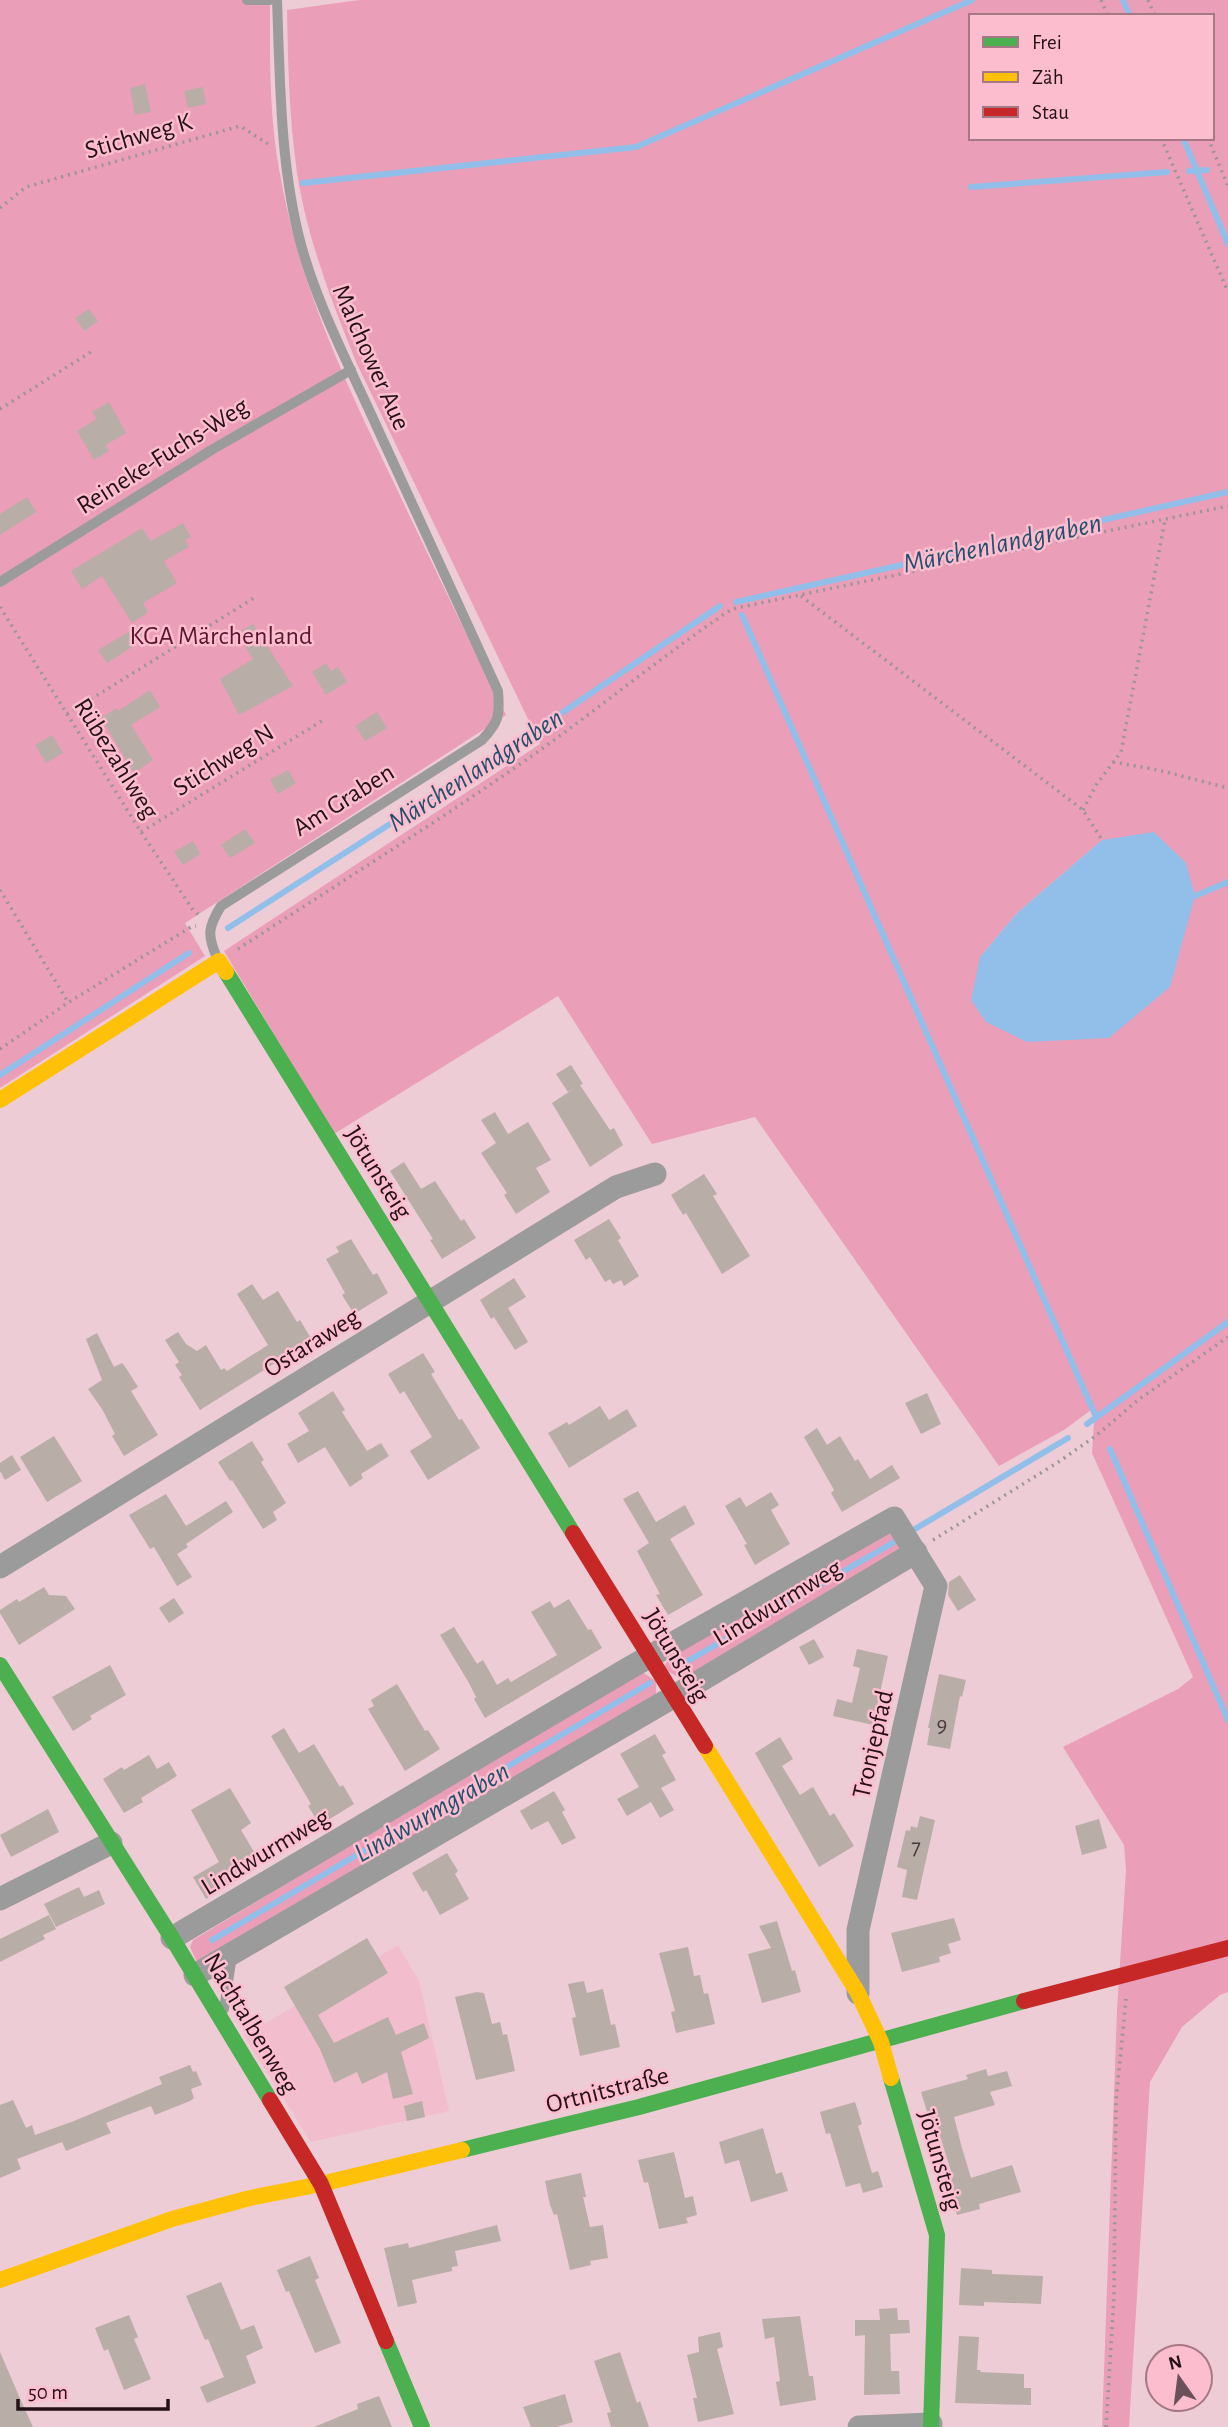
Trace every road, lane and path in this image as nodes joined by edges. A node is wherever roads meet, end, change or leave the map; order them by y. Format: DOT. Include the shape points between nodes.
graph roads {
  1 [pos="247,0"];
  2 [pos="270,0"];
  3 [pos="277,0"];
  4 [pos="1162,140"];
  5 [pos="1209,140"];
  6 [pos="286,155"];
  7 [pos="1228,186"];
  8 [pos="0,208"];
  9 [pos="1228,292"];
  10 [pos="91,352"];
  11 [pos="351,370"];
  12 [pos="0,409"];
  13 [pos="1228,506"];
  14 [pos="1165,520"];
  15 [pos="0,583"];
  16 [pos="799,595"];
  17 [pos="254,597"];
  18 [pos="0,607"];
  19 [pos="500,713"];
  20 [pos="67,714"];
  21 [pos="324,719"];
  22 [pos="1114,762"];
  23 [pos="1228,788"];
  24 [pos="1083,810"];
  25 [pos="141,832"];
  26 [pos="1102,840"];
  27 [pos="0,890"];
  28 [pos="209,925"];
  29 [pos="219,961"];
  30 [pos="69,1002"];
  31 [pos="0,1049"];
  32 [pos="0,1100"];
  33 [pos="655,1174"];
  34 [pos="431,1301"];
  35 [pos="1228,1337"];
  36 [pos="894,1518"];
  37 [pos="916,1552"];
  38 [pos="0,1567"];
  39 [pos="650,1658"];
  40 [pos="0,1665"];
  41 [pos="673,1697"];
  42 [pos="111,1843"];
  43 [pos="0,1899"];
  44 [pos="172,1938"];
  45 [pos="1228,1948"];
  46 [pos="232,1954"];
  47 [pos="1124,1974"];
  48 [pos="195,1975"];
  49 [pos="858,1993"];
  50 [pos="223,2022"];
  51 [pos="881,2042"];
  52 [pos="321,2184"];
  53 [pos="0,2280"];
  54 [pos="931,2426"];
  55 [pos="422,2427"];
  56 [pos="859,2427"];
  57 [pos="1106,2427"];
  1 -- 2 [label="lane"];
  3 -- 6 [label="lane, Malchower Aue"];
  4 -- 9 [label="path"];
  5 -- 7 [label="path"];
  6 -- 8 [label="path, Stichweg K" via="240,126 26,187"];
  6 -- 11 [label="lane, Malchower Aue" via="299,236"];
  10 -- 12 [label="path"];
  11 -- 15 [label="lane, Reineke-Fuchs-Weg" via="213,449"];
  11 -- 19 [label="lane, Malchower Aue" via="498,691"];
  13 -- 14 [label="path"];
  14 -- 16 [label="path"];
  14 -- 22 [label="path" via="1121,751"];
  16 -- 24 [label="path"];
  16 -- 29 [label="path" via="732,610 513,769"];
  17 -- 20 [label="path"];
  18 -- 20 [label="path, Rübezahlweg"];
  19 -- 28 [label="lane, Am Graben" via="482,740 221,906"];
  20 -- 25 [label="path, Rübezahlweg"];
  21 -- 25 [label="path, Stichweg N"];
  22 -- 23 [label="path"];
  22 -- 24 [label="path"];
  24 -- 26 [label="path"];
  25 -- 28 [label="path, Rübezahlweg" via="194,911"];
  27 -- 30 [label="path"];
  28 -- 29 [label="lane"];
  28 -- 30 [label="path" via="191,927"];
  29 -- 32 [label="street"];
  29 -- 34 [label="street, Jötunsteig"];
  30 -- 31 [label="path"];
  33 -- 34 [label="street, Ostaraweg" via="616,1187"];
  34 -- 38 [label="street, Ostaraweg"];
  34 -- 39 [label="street, Jötunsteig"];
  35 -- 37 [label="path" via="1060,1461"];
  36 -- 37 [label="street, Tronjepfad"];
  36 -- 39 [label="street, Lindwurmweg"];
  37 -- 41 [label="street, Lindwurmweg"];
  37 -- 49 [label="street, Tronjepfad" via="936,1586 858,1930"];
  39 -- 41 [label="street, Jötunsteig"];
  39 -- 44 [label="street, Lindwurmweg"];
  40 -- 42 [label="street, Nachtalbenweg"];
  41 -- 46 [label="street, Lindwurmweg"];
  41 -- 49 [label="street, Jötunsteig"];
  42 -- 43 [label="street"];
  42 -- 44 [label="street, Nachtalbenweg"];
  44 -- 48 [label="street, Nachtalbenweg"];
  45 -- 47 [label="street, Ortnitstraße"];
  46 -- 48 [label="street, Lindwurmweg"];
  46 -- 50 [label="lane"];
  47 -- 51 [label="street, Ortnitstraße"];
  47 -- 57 [label="path"];
  48 -- 50 [label="street, Nachtalbenweg"];
  49 -- 51 [label="street, Jötunsteig"];
  50 -- 52 [label="street, Nachtalbenweg"];
  51 -- 52 [label="street, Ortnitstraße" via="639,2108"];
  51 -- 54 [label="street, Jötunsteig" via="937,2235"];
  52 -- 53 [label="street, Ortnitstraße" via="172,2219"];
  52 -- 55 [label="street, Nachtalbenweg"];
  54 -- 56 [label="street"];
}
